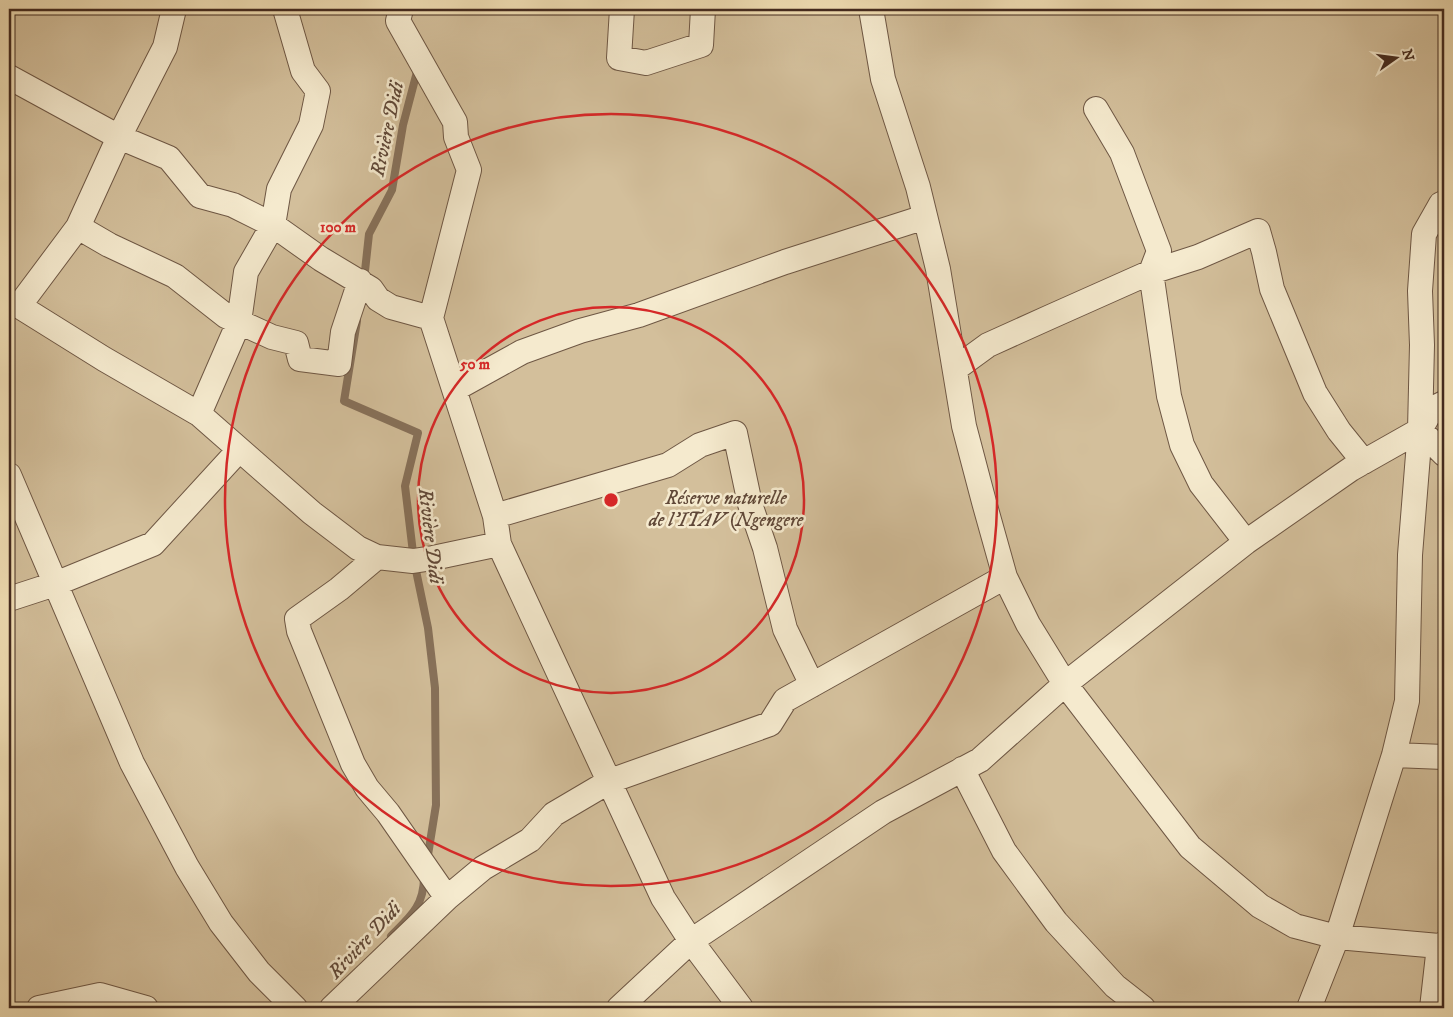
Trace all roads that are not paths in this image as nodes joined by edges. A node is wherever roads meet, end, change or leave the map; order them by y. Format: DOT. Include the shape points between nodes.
graph roads {
  1 [pos="174,9"];
  2 [pos="285,9"];
  3 [pos="402,9"];
  4 [pos="622,9"];
  5 [pos="703,9"];
  6 [pos="871,9"];
  7 [pos="9,77"];
  8 [pos="1096,109"];
  9 [pos="119,137"];
  10 [pos="1444,202"];
  11 [pos="925,217"];
  12 [pos="274,225"];
  13 [pos="78,227"];
  14 [pos="1151,272"];
  15 [pos="365,285"];
  16 [pos="14,305"];
  17 [pos="431,318"];
  18 [pos="239,322"];
  19 [pos="955,369"];
  20 [pos="455,390"];
  21 [pos="1444,403"];
  22 [pos="199,414"];
  23 [pos="1420,430"];
  24 [pos="239,450"];
  25 [pos="1444,454"];
  26 [pos="1364,462"];
  27 [pos="9,475"];
  28 [pos="496,516"];
  29 [pos="1246,542"];
  30 [pos="499,544"];
  31 [pos="389,558"];
  32 [pos="1006,577"];
  33 [pos="55,584"];
  34 [pos="9,599"];
  35 [pos="1064,684"];
  36 [pos="812,685"];
  37 [pos="1394,755"];
  38 [pos="1444,757"];
  39 [pos="962,769"];
  40 [pos="610,781"];
  41 [pos="447,898"];
  42 [pos="1337,937"];
  43 [pos="691,941"];
  44 [pos="1443,948"];
  45 [pos="39,1008"];
  46 [pos="146,1008"];
  47 [pos="295,1008"];
  48 [pos="332,1008"];
  49 [pos="619,1008"];
  50 [pos="741,1008"];
  51 [pos="1143,1008"];
  52 [pos="1310,1008"];
  53 [pos="1432,1008"];
  1 -- 9 [label="street" via="166,47"];
  2 -- 12 [label="street" via="303,71 318,91 311,125 278,189"];
  3 -- 17 [label="street" via="398,21 455,122 456,137 468,170"];
  4 -- 5 [label="street" via="619,58 646,62 700,45"];
  6 -- 11 [label="street" via="884,79"];
  7 -- 9 [label="street"];
  8 -- 14 [label="street" via="1122,153 1159,252"];
  9 -- 12 [label="street" via="169,158 200,196 232,205"];
  9 -- 13 [label="street"];
  10 -- 23 [label="street" via="1424,234 1420,291"];
  11 -- 19 [label="street" via="938,269"];
  11 -- 20 [label="street" via="522,352"];
  12 -- 15 [label="street" via="321,259"];
  12 -- 18 [label="street" via="246,272"];
  13 -- 16 [label="street"];
  13 -- 18 [label="street" via="175,276 226,316"];
  14 -- 19 [label="street" via="988,345"];
  14 -- 26 [label="street" via="1198,257 1258,231 1272,289 1315,393 1338,431"];
  14 -- 29 [label="street" via="1168,396 1182,445 1201,484"];
  15 -- 17 [label="street" via="391,307"];
  15 -- 18 [label="street" via="343,332 339,364 300,360 296,343 272,337"];
  16 -- 22 [label="street"];
  17 -- 20 [label="street"];
  18 -- 22 [label="street"];
  19 -- 32 [label="street" via="964,426"];
  20 -- 28 [label="street"];
  21 -- 23 [label="street" via="1432,409"];
  22 -- 24 [label="street"];
  23 -- 25 [label="street"];
  23 -- 26 [label="street"];
  23 -- 37 [label="street" via="1410,555 1407,701"];
  24 -- 31 [label="street" via="358,548"];
  24 -- 33 [label="street" via="153,544"];
  26 -- 29 [label="street"];
  27 -- 33 [label="street"];
  28 -- 30 [label="street"];
  28 -- 36 [label="street" via="668,465 700,444 735,433 750,504 765,548 785,629"];
  29 -- 35 [label="street"];
  30 -- 31 [label="street" via="433,558"];
  30 -- 40 [label="street"];
  31 -- 41 [label="street" via="298,619 298,625 353,764"];
  32 -- 35 [label="street" via="1028,624"];
  32 -- 36 [label="street"];
  33 -- 34 [label="street"];
  33 -- 47 [label="street" via="132,763 187,867 221,923 259,972"];
  35 -- 39 [label="street" via="980,760"];
  35 -- 42 [label="street" via="1190,847 1260,906 1295,926"];
  36 -- 40 [label="street" via="785,700 770,724"];
  37 -- 38 [label="street"];
  37 -- 42 [label="street"];
  39 -- 43 [label="street" via="883,812"];
  39 -- 51 [label="street" via="1004,851 1056,922 1115,986"];
  40 -- 41 [label="street" via="554,814 530,840 483,868"];
  40 -- 43 [label="street" via="663,898"];
  41 -- 48 [label="street"];
  42 -- 44 [label="street"];
  42 -- 52 [label="street"];
  43 -- 49 [label="street"];
  43 -- 50 [label="street"];
  44 -- 53 [label="street"];
  45 -- 46 [label="street" via="100,995"];
}
